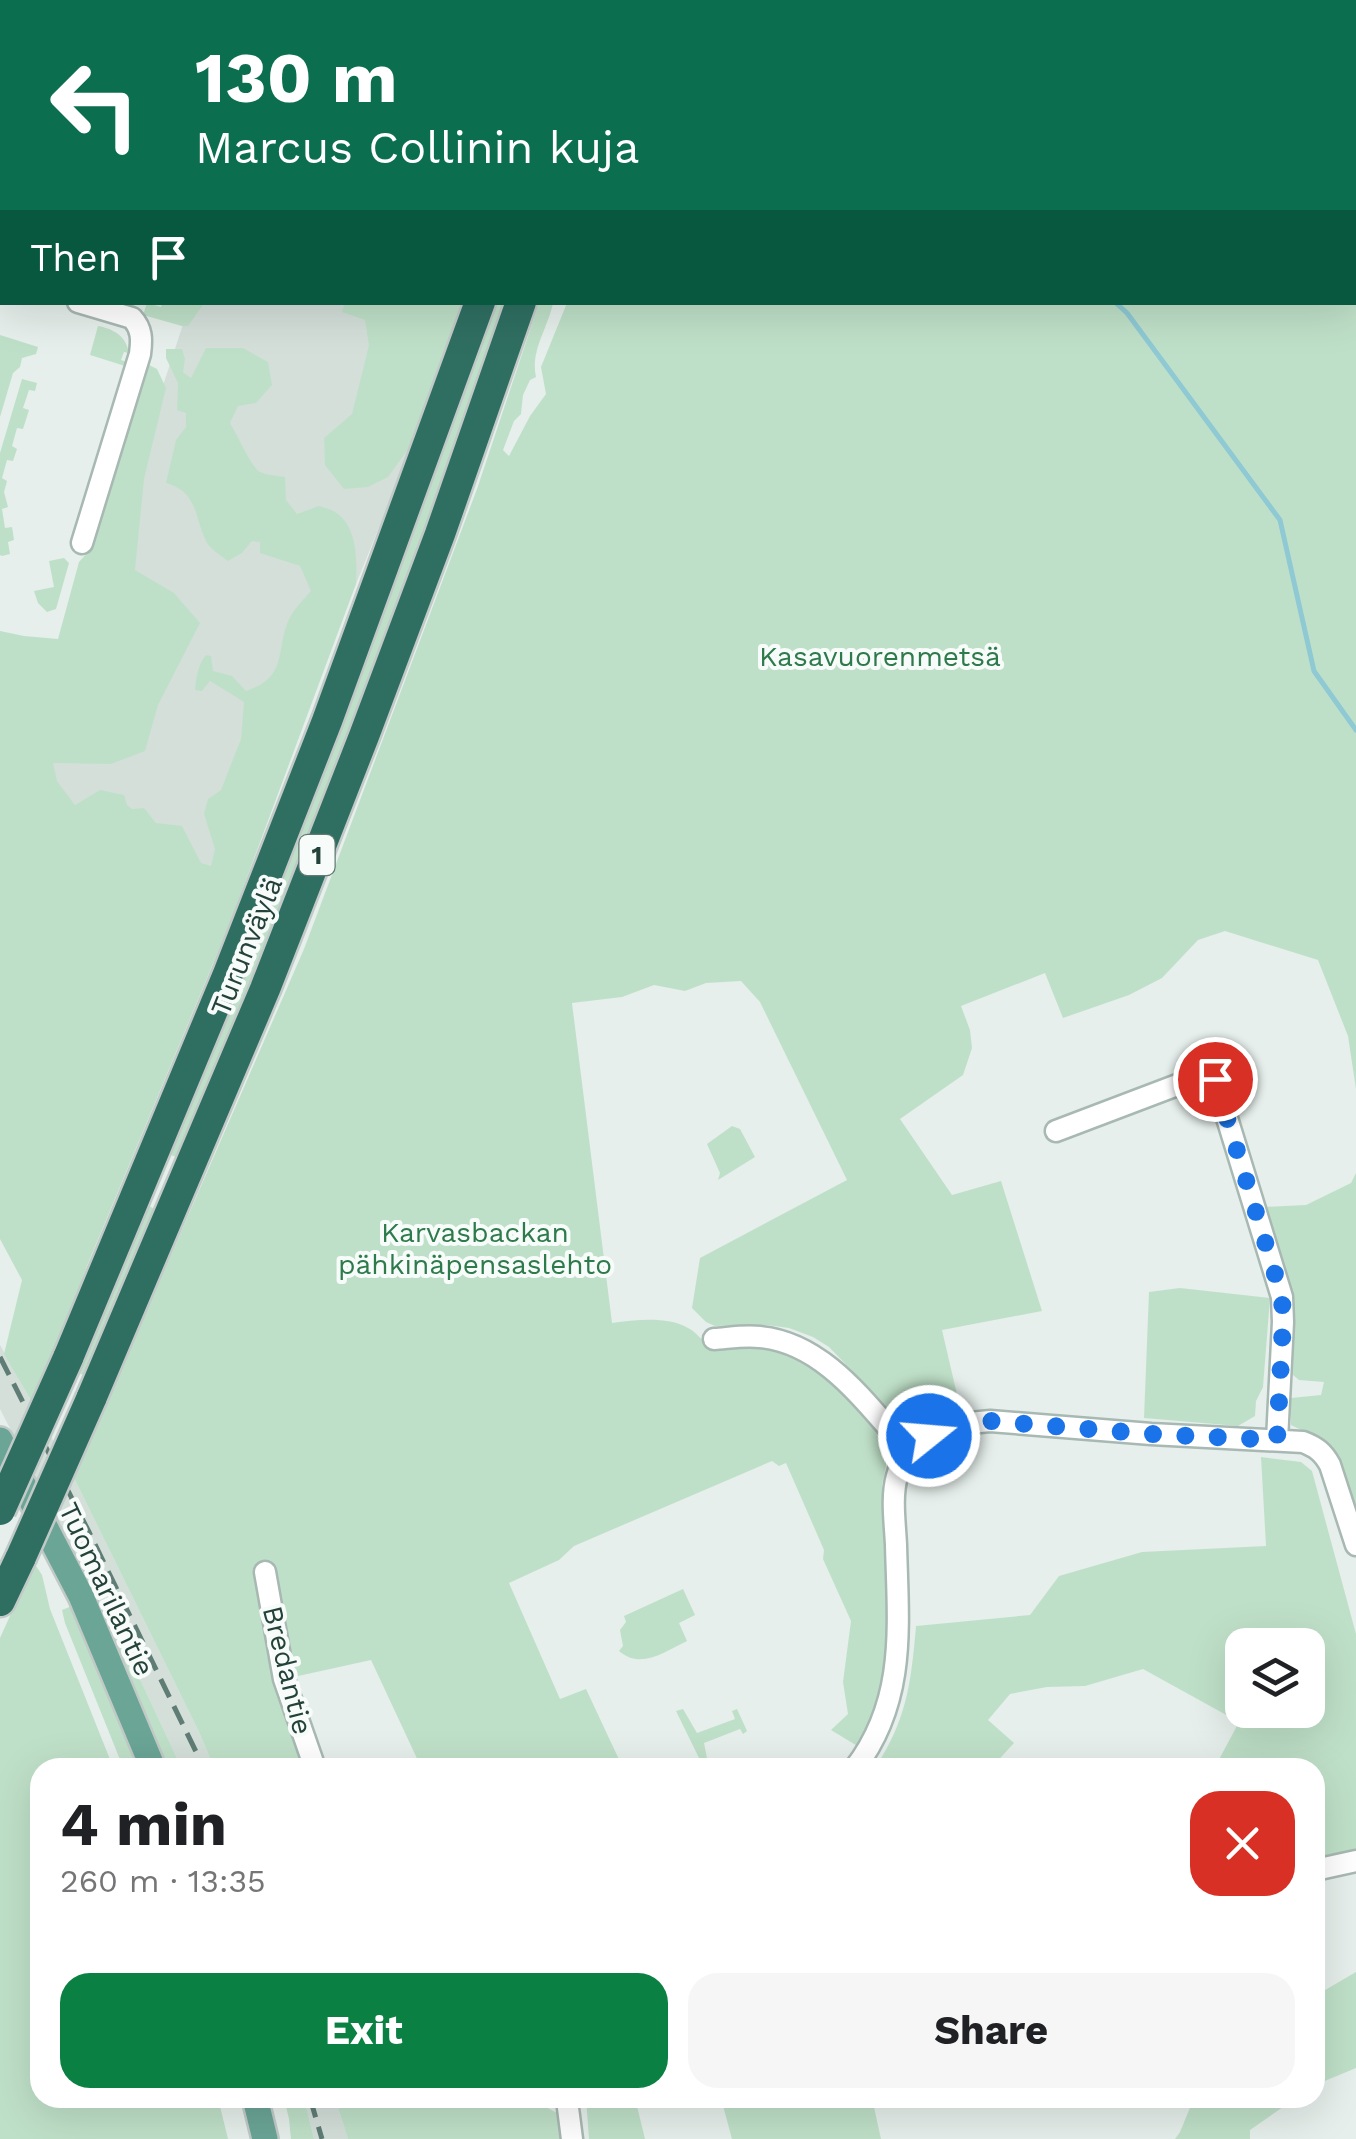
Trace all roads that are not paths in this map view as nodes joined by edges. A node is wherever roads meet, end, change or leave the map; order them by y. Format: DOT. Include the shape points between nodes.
graph roads {
  1 [pos="92,305"];
  2 [pos="479,305"];
  3 [pos="520,305"];
  4 [pos="82,543"];
  5 [pos="1056,1130"];
  6 [pos="714,1339"];
  7 [pos="0,1440"];
  8 [pos="1277,1440"];
  9 [pos="910,1452"];
  10 [pos="0,1510"];
  11 [pos="1356,1545"];
  12 [pos="265,1572"];
  13 [pos="0,1600"];
  14 [pos="148,1758"];
  15 [pos="311,1758"];
  16 [pos="861,1758"];
  17 [pos="1356,1861"];
  18 [pos="1325,1868"];
  19 [pos="257,2108"];
  20 [pos="568,2108"];
  21 [pos="265,2139"];
  22 [pos="572,2139"];
  1 -- 4 [label="street" via="132,318 142,341"];
  2 -- 10 [label="highway, Turunväylä / 1, bridge" via="228,974"];
  3 -- 13 [label="highway, Turunväylä / 1, bridge" via="440,534 265,989"];
  5 -- 8 [label="street" via="1201,1076 1215,1079 1282,1297"];
  6 -- 9 [label="street" via="758,1336 816,1355"];
  7 -- 14 [label="main road, Tuomarilantie" via="81,1596"];
  8 -- 9 [label="street" via="990,1421 949,1427"];
  8 -- 11 [label="street" via="1303,1442 1323,1453"];
  9 -- 16 [label="street" via="894,1495 896,1670 889,1704"];
  12 -- 15 [label="street, Bredantie" via="284,1678"];
  17 -- 18 [label="street"];
  19 -- 21 [label="main road"];
  20 -- 22 [label="street"];
}
